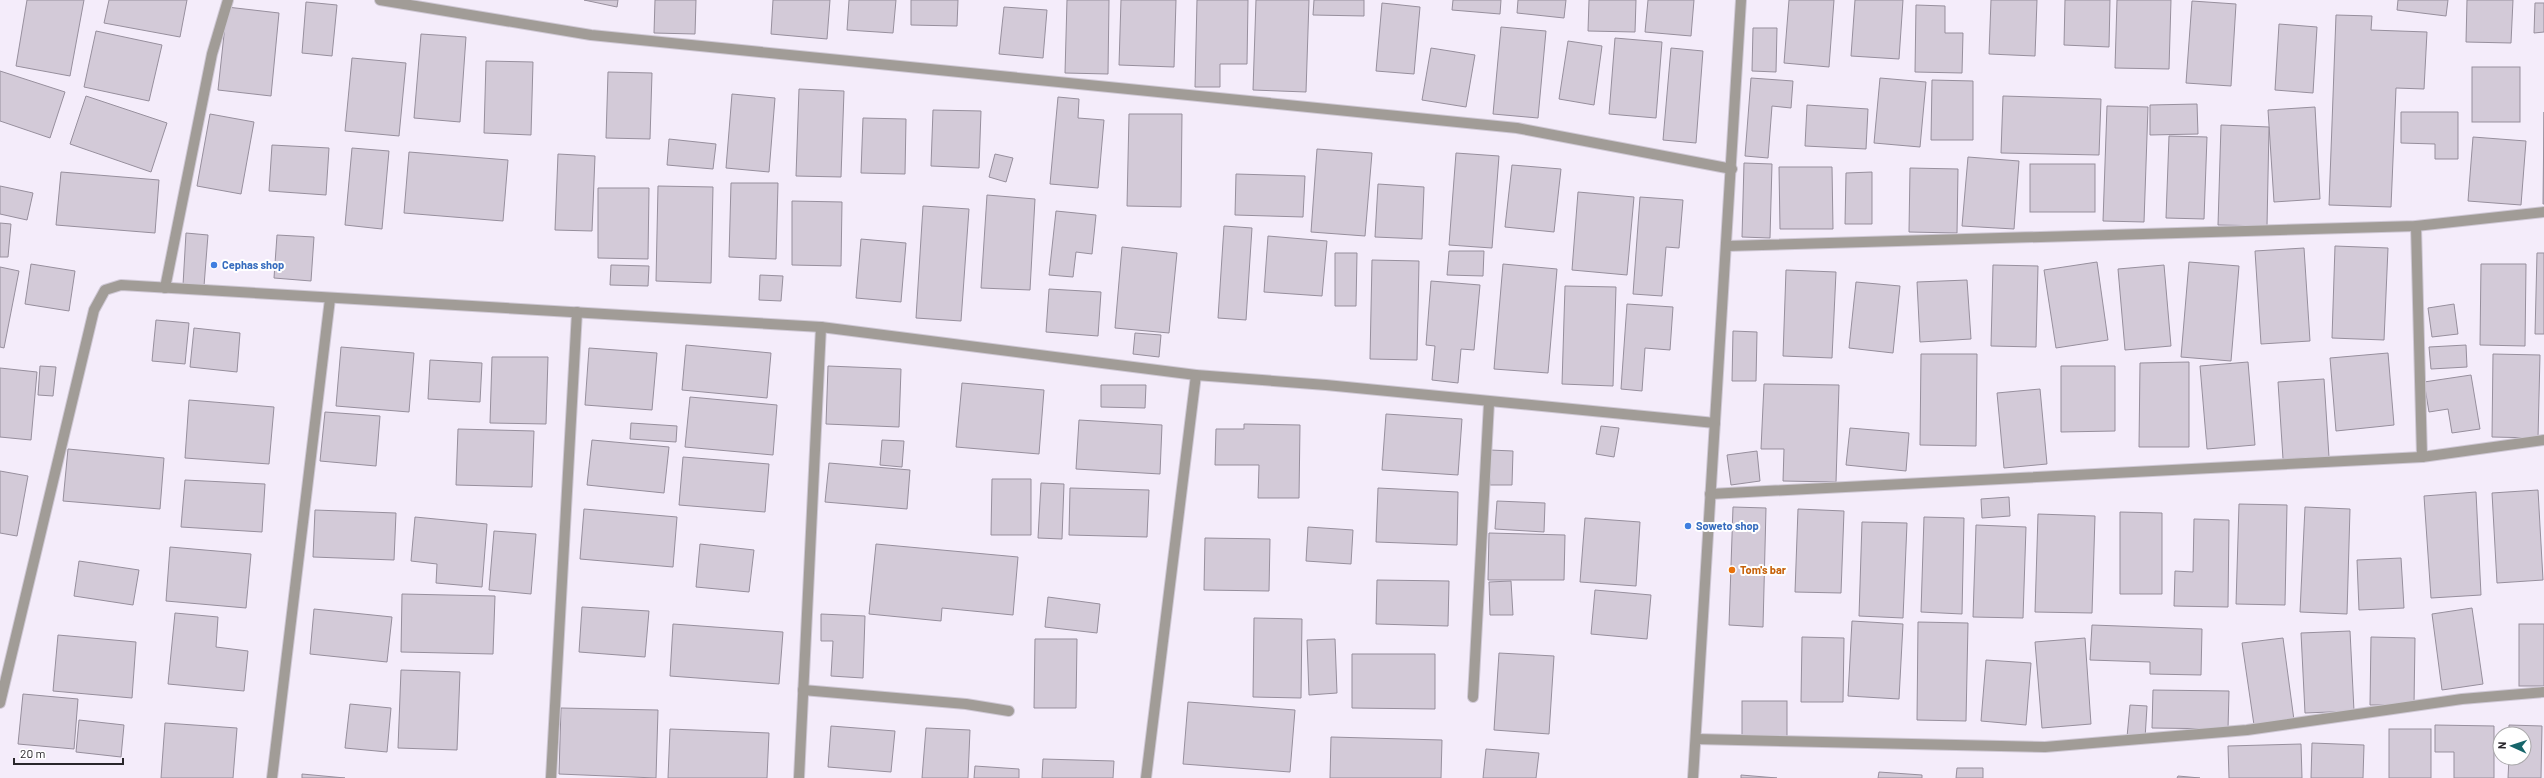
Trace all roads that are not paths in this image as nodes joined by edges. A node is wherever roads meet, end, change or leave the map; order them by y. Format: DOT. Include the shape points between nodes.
graph roads {
  1 [pos="228,0"];
  2 [pos="380,0"];
  3 [pos="1741,0"];
  4 [pos="1732,169"];
  5 [pos="2544,212"];
  6 [pos="2416,226"];
  7 [pos="1727,246"];
  8 [pos="164,288"];
  9 [pos="330,299"];
  10 [pos="577,312"];
  11 [pos="821,327"];
  12 [pos="1196,374"];
  13 [pos="1489,403"];
  14 [pos="1715,423"];
  15 [pos="2544,440"];
  16 [pos="2422,457"];
  17 [pos="1710,494"];
  18 [pos="803,690"];
  19 [pos="2544,692"];
  20 [pos="1474,697"];
  21 [pos="0,703"];
  22 [pos="1009,711"];
  23 [pos="1696,739"];
  24 [pos="272,778"];
  25 [pos="551,778"];
  26 [pos="799,778"];
  27 [pos="1146,778"];
  28 [pos="1693,778"];
  1 -- 8 [label="street" via="212,54"];
  2 -- 4 [label="street" via="591,35 1517,128"];
  3 -- 4 [label="street"];
  4 -- 7 [label="street"];
  5 -- 6 [label="street"];
  6 -- 7 [label="street"];
  6 -- 16 [label="street"];
  7 -- 14 [label="street"];
  8 -- 9 [label="street"];
  8 -- 21 [label="street" via="121,285 105,290 94,310"];
  9 -- 10 [label="street"];
  9 -- 24 [label="street"];
  10 -- 11 [label="street"];
  10 -- 25 [label="street"];
  11 -- 12 [label="street"];
  11 -- 18 [label="street"];
  12 -- 13 [label="street"];
  12 -- 27 [label="street"];
  13 -- 14 [label="street"];
  13 -- 20 [label="street"];
  14 -- 17 [label="street"];
  15 -- 16 [label="street"];
  16 -- 17 [label="street"];
  17 -- 23 [label="street"];
  18 -- 22 [label="street" via="966,704"];
  18 -- 26 [label="street"];
  19 -- 23 [label="street" via="2462,699 2247,730 2045,747"];
  23 -- 28 [label="street"];
}
